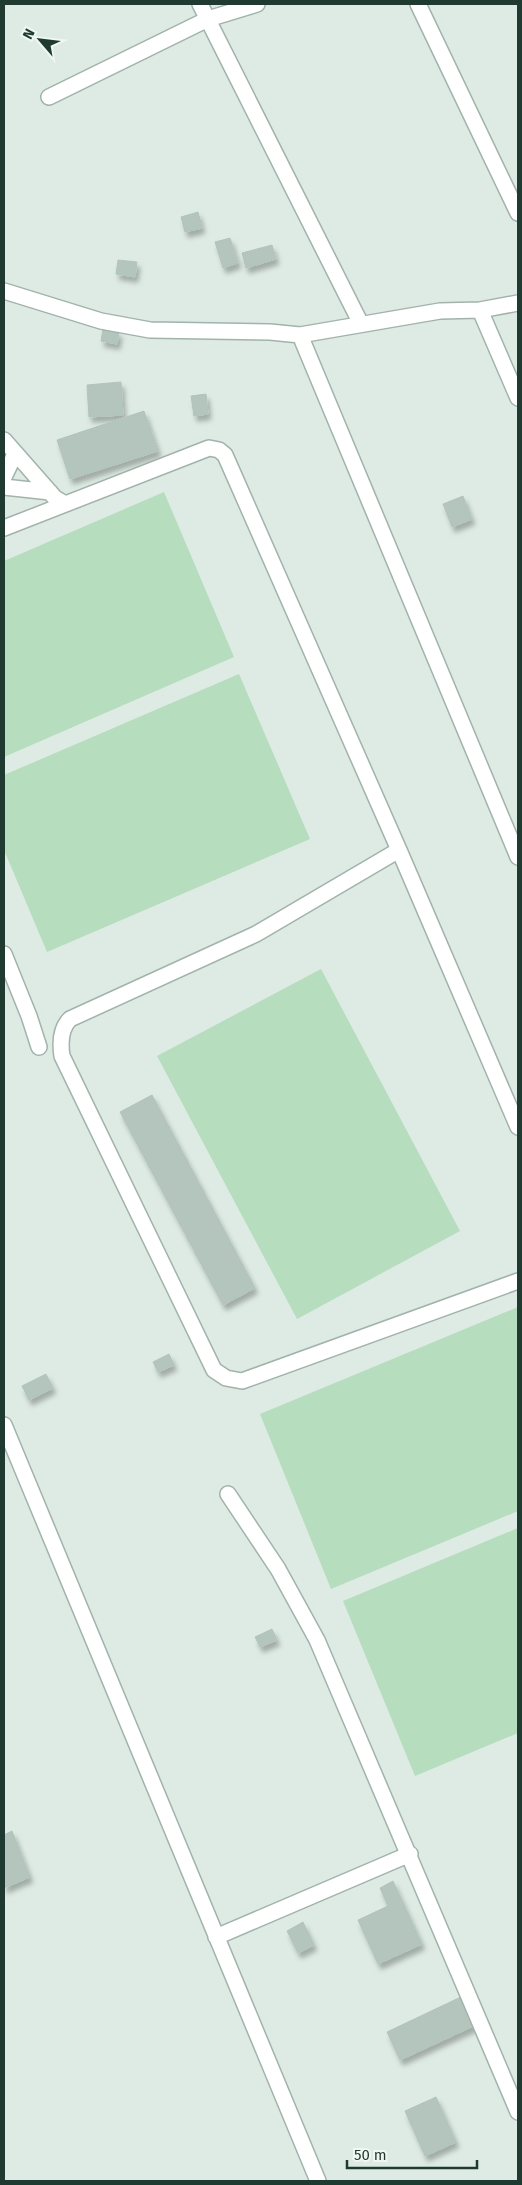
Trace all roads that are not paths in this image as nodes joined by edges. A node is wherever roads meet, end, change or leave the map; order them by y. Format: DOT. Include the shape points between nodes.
graph roads {
  1 [pos="200,4"];
  2 [pos="257,4"];
  3 [pos="418,4"];
  4 [pos="208,19"];
  5 [pos="49,97"];
  6 [pos="518,213"];
  7 [pos="4,292"];
  8 [pos="518,303"];
  9 [pos="480,310"];
  10 [pos="361,324"];
  11 [pos="300,335"];
  12 [pos="518,398"];
  13 [pos="4,440"];
  14 [pos="15,454"];
  15 [pos="4,477"];
  16 [pos="4,487"];
  17 [pos="50,492"];
  18 [pos="65,504"];
  19 [pos="4,528"];
  20 [pos="399,850"];
  21 [pos="518,857"];
  22 [pos="4,954"];
  23 [pos="39,1047"];
  24 [pos="518,1128"];
  25 [pos="518,1281"];
  26 [pos="4,1425"];
  27 [pos="228,1494"];
  28 [pos="410,1854"];
  29 [pos="216,1937"];
  30 [pos="518,2112"];
  31 [pos="318,2181"];
  1 -- 4 [label="street"];
  2 -- 4 [label="street"];
  3 -- 6 [label="street"];
  4 -- 5 [label="street"];
  4 -- 10 [label="street"];
  7 -- 11 [label="street" via="102,321 150,330"];
  8 -- 9 [label="street"];
  9 -- 10 [label="street" via="440,311"];
  9 -- 12 [label="street"];
  10 -- 11 [label="street"];
  11 -- 21 [label="street"];
  13 -- 14 [label="street"];
  14 -- 15 [label="street"];
  14 -- 17 [label="street"];
  16 -- 17 [label="street"];
  17 -- 18 [label="street"];
  18 -- 19 [label="street"];
  18 -- 20 [label="street" via="209,448 225,455"];
  20 -- 24 [label="street"];
  20 -- 25 [label="street" via="256,934 70,1018 63,1026 62,1056 214,1370 226,1378 242,1381"];
  22 -- 23 [label="street"];
  26 -- 29 [label="street"];
  27 -- 28 [label="street" via="278,1570 317,1640"];
  28 -- 29 [label="street"];
  28 -- 30 [label="street"];
  29 -- 31 [label="street"];
}
